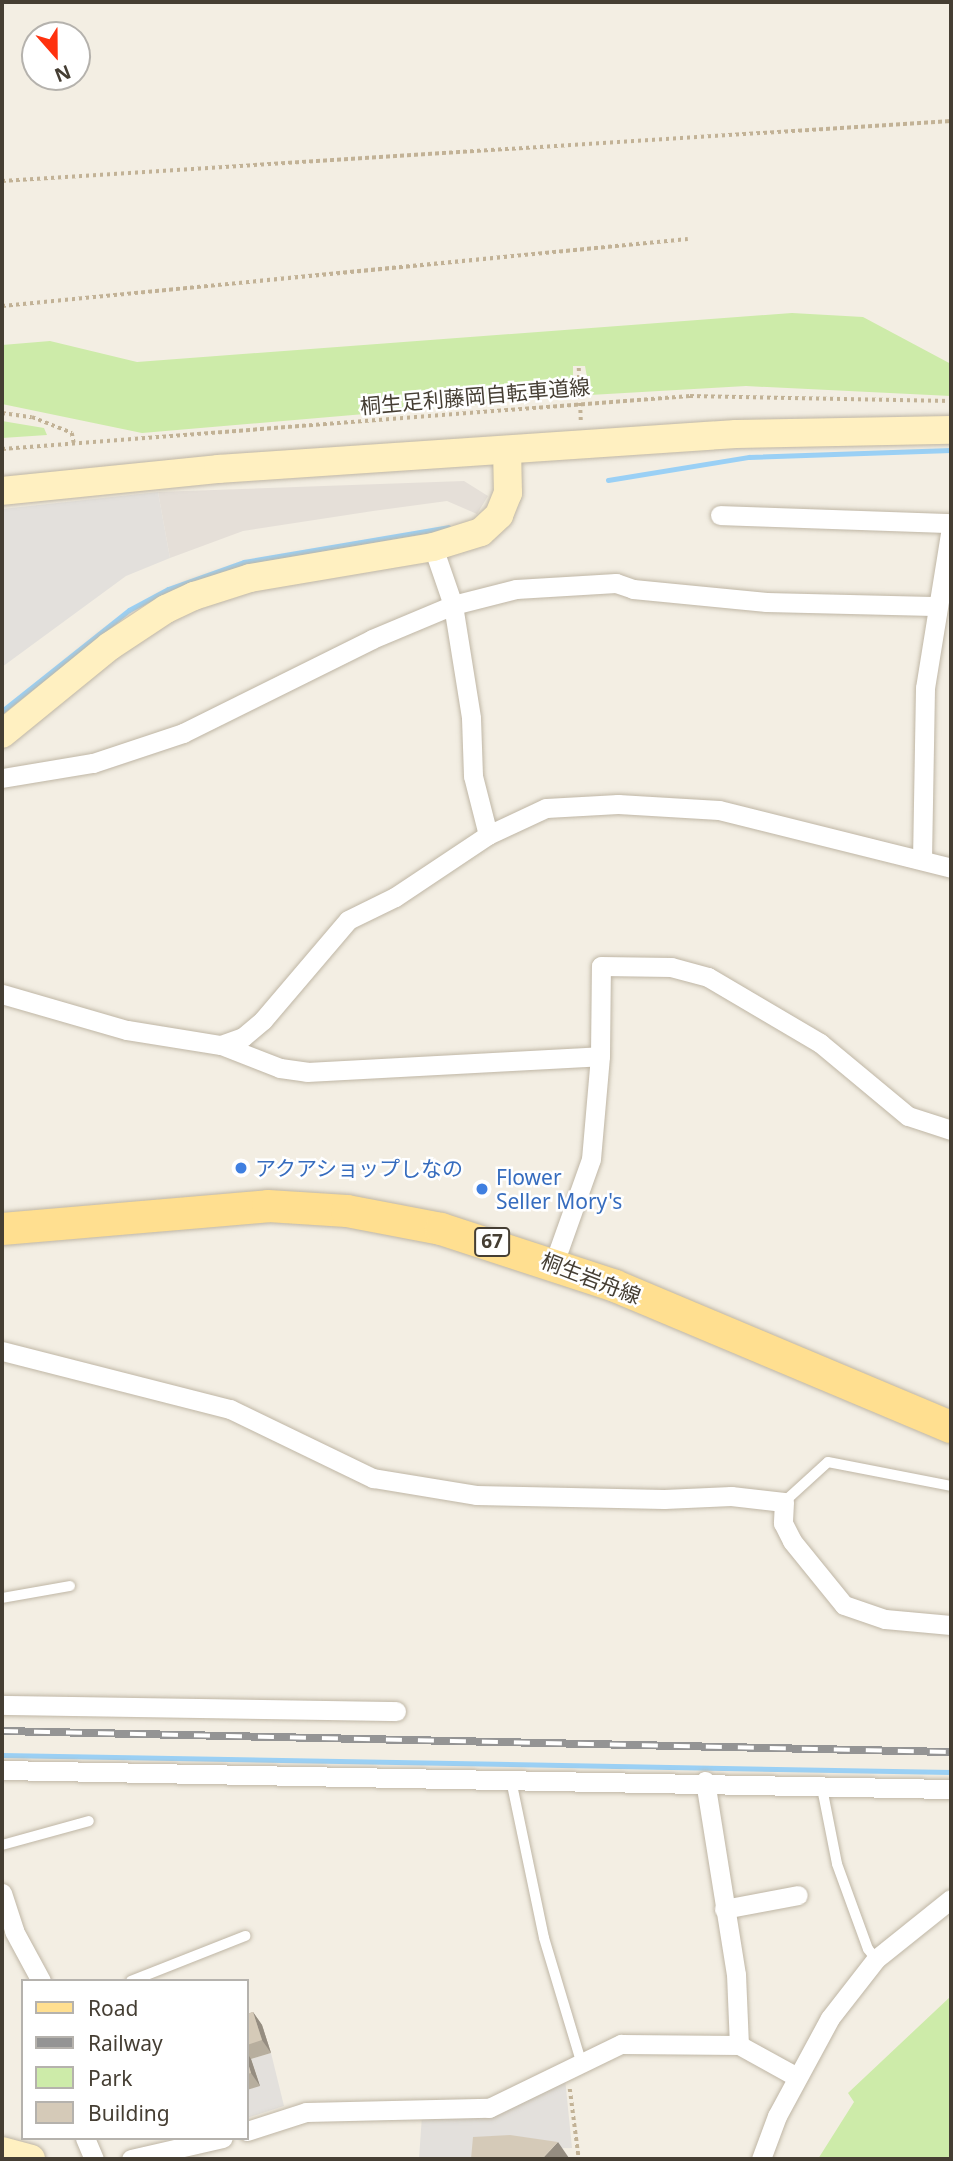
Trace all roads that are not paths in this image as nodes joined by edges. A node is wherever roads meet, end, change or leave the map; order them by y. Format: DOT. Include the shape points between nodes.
graph roads {
  1 [pos="951,430"];
  2 [pos="507,450"];
  3 [pos="2,491"];
  4 [pos="720,515"];
  5 [pos="951,526"];
  6 [pos="433,547"];
  7 [pos="453,605"];
  8 [pos="943,607"];
  9 [pos="2,734"];
  10 [pos="2,778"];
  11 [pos="488,835"];
  12 [pos="922,860"];
  13 [pos="951,868"];
  14 [pos="2,994"];
  15 [pos="221,1045"];
  16 [pos="600,1056"];
  17 [pos="951,1130"];
  18 [pos="2,1229"];
  19 [pos="554,1263"];
  20 [pos="2,1351"];
  21 [pos="951,1427"];
  22 [pos="951,1486"];
  23 [pos="784,1502"];
  24 [pos="70,1586"];
  25 [pos="2,1598"];
  26 [pos="951,1625"];
  27 [pos="2,1705"];
  28 [pos="396,1711"];
  29 [pos="2,1770"];
  30 [pos="511,1780"];
  31 [pos="705,1781"];
  32 [pos="822,1788"];
  33 [pos="951,1789"];
  34 [pos="89,1821"];
  35 [pos="2,1845"];
  36 [pos="2,1894"];
  37 [pos="798,1895"];
  38 [pos="951,1899"];
  39 [pos="723,1909"];
  40 [pos="8,1933"];
  41 [pos="245,1936"];
  42 [pos="876,1959"];
  43 [pos="40,1979"];
  44 [pos="136,1979"];
  45 [pos="739,2045"];
  46 [pos="573,2066"];
  47 [pos="797,2077"];
  48 [pos="248,2131"];
  49 [pos="86,2140"];
  50 [pos="214,2140"];
  51 [pos="2,2151"];
  52 [pos="31,2159"];
  53 [pos="93,2159"];
  54 [pos="131,2159"];
  55 [pos="761,2159"];
  1 -- 2 [label="street" via="736,434"];
  2 -- 3 [label="street"];
  2 -- 6 [label="street" via="508,493 499,515 481,532"];
  4 -- 5 [label="street"];
  5 -- 8 [label="street"];
  6 -- 7 [label="street"];
  6 -- 9 [label="street" via="250,578 194,596 130,632"];
  7 -- 8 [label="street" via="516,589 616,583 633,589 766,602"];
  7 -- 10 [label="street" via="372,639 183,733 93,762"];
  7 -- 11 [label="street" via="471,718 473,776"];
  8 -- 12 [label="street" via="925,688"];
  11 -- 12 [label="street" via="546,808 668,805 771,820"];
  11 -- 15 [label="street" via="395,897 348,920 263,1020 243,1037"];
  12 -- 13 [label="street"];
  14 -- 15 [label="street" via="127,1030"];
  15 -- 16 [label="street" via="280,1068 339,1073"];
  16 -- 17 [label="street" via="601,966 671,967 708,977 791,1024 908,1116"];
  16 -- 19 [label="street" via="591,1159"];
  18 -- 19 [label="main road, 桐生岩舟線 / 67" via="205,1210 310,1207 441,1228"];
  19 -- 21 [label="main road, 桐生岩舟線 / 67"];
  20 -- 23 [label="street" via="230,1409 373,1478 476,1495 731,1496"];
  22 -- 23 [label="lane" via="828,1462"];
  23 -- 26 [label="street" via="783,1523 792,1541 844,1605 885,1619"];
  24 -- 25 [label="lane"];
  27 -- 28 [label="street"];
  29 -- 30 [label="street"];
  30 -- 31 [label="street"];
  30 -- 46 [label="lane"];
  31 -- 32 [label="street"];
  31 -- 39 [label="street"];
  32 -- 33 [label="street"];
  32 -- 42 [label="lane" via="837,1864 868,1949"];
  34 -- 35 [label="lane"];
  36 -- 40 [label="street"];
  37 -- 39 [label="street"];
  38 -- 42 [label="street"];
  39 -- 45 [label="street" via="736,1974"];
  40 -- 43 [label="street"];
  41 -- 44 [label="lane"];
  42 -- 47 [label="street" via="830,2018"];
  45 -- 46 [label="street" via="621,2045"];
  45 -- 47 [label="street"];
  46 -- 48 [label="street" via="489,2108 306,2112"];
  47 -- 55 [label="street"];
  49 -- 53 [label="street"];
  50 -- 54 [label="street"];
  51 -- 52 [label="street"];
}
